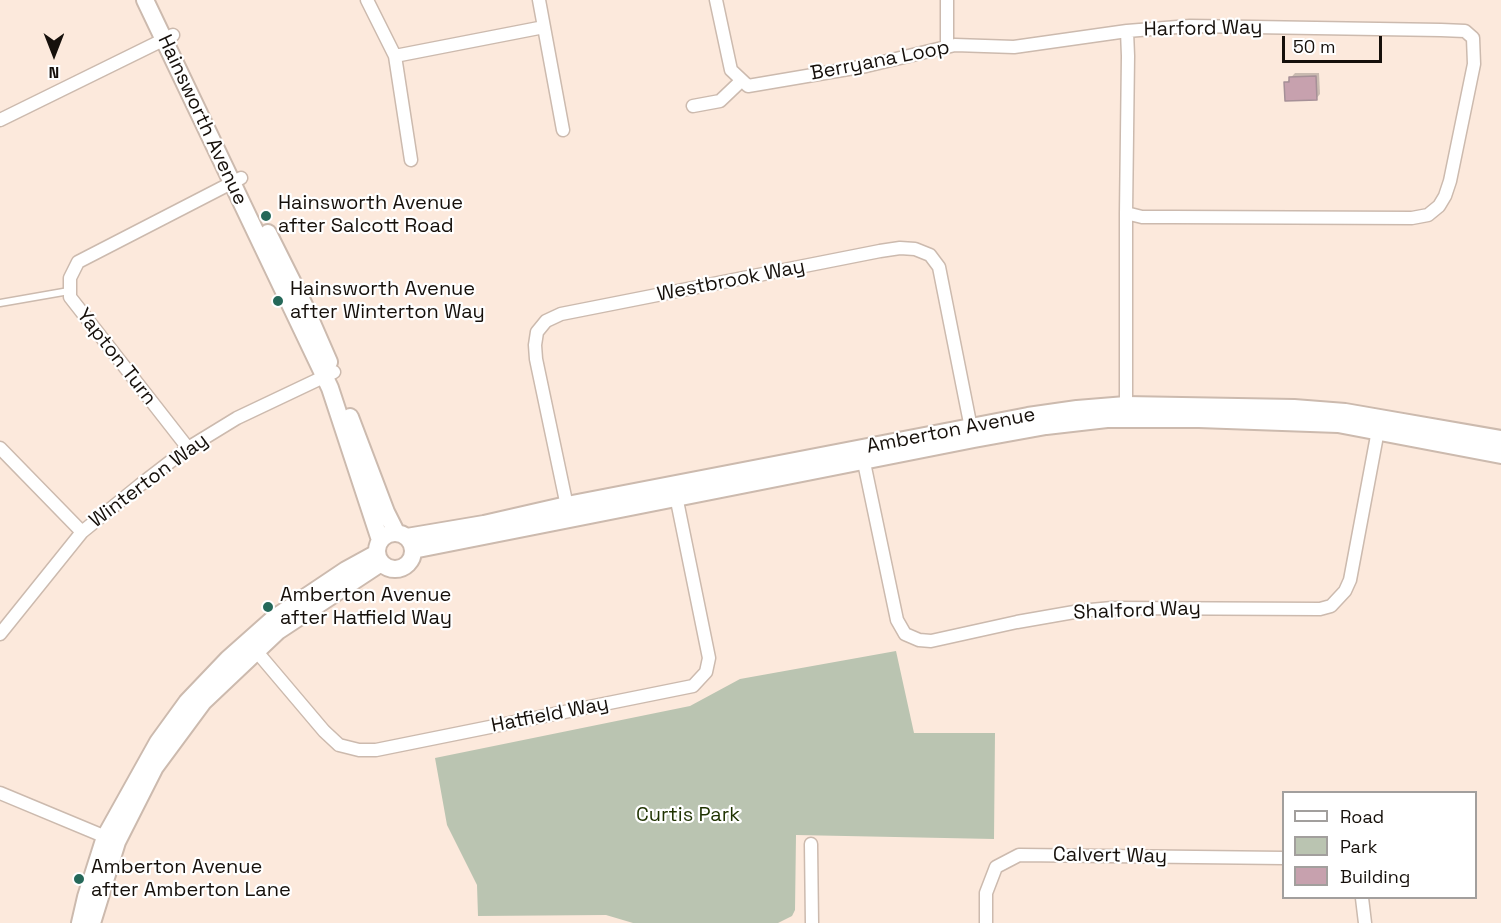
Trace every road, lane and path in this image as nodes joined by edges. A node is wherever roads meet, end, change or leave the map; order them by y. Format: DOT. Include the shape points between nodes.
graph roads {
  1 [pos="145,0"];
  2 [pos="156,0"];
  3 [pos="367,0"];
  4 [pos="539,0"];
  5 [pos="716,0"];
  6 [pos="946,0"];
  7 [pos="544,27"];
  8 [pos="1127,31"];
  9 [pos="169,37"];
  10 [pos="947,47"];
  11 [pos="395,56"];
  12 [pos="741,81"];
  13 [pos="693,106"];
  14 [pos="0,120"];
  15 [pos="563,130"];
  16 [pos="411,160"];
  17 [pos="236,180"];
  18 [pos="1126,213"];
  19 [pos="69,291"];
  20 [pos="0,303"];
  21 [pos="329,374"];
  22 [pos="1126,412"];
  23 [pos="1379,424"];
  24 [pos="972,433"];
  25 [pos="1501,439"];
  26 [pos="0,448"];
  27 [pos="188,448"];
  28 [pos="862,455"];
  29 [pos="1501,455"];
  30 [pos="676,491"];
  31 [pos="568,512"];
  32 [pos="82,532"];
  33 [pos="405,540"];
  34 [pos="379,552"];
  35 [pos="0,634"];
  36 [pos="252,646"];
  37 [pos="0,794"];
  38 [pos="111,839"];
  39 [pos="811,844"];
  40 [pos="1282,858"];
  41 [pos="1362,899"];
  42 [pos="80,923"];
  43 [pos="92,923"];
  44 [pos="812,923"];
  45 [pos="986,923"];
  46 [pos="1365,923"];
  1 -- 9 [label="street, Hainsworth Avenue"];
  2 -- 9 [label="street, Hainsworth Avenue"];
  3 -- 11 [label="street"];
  4 -- 7 [label="street"];
  5 -- 12 [label="street" via="731,70"];
  6 -- 10 [label="street"];
  7 -- 11 [label="street"];
  7 -- 15 [label="street"];
  8 -- 10 [label="street, Berryana Loop" via="1014,46"];
  8 -- 18 [label="street, Harford Way"];
  8 -- 18 [label="street, Harford Way" via="1190,26 1465,31 1475,46 1447,189 1439,206 1428,215 1208,218 1142,217"];
  9 -- 14 [label="street"];
  9 -- 17 [label="street, Hainsworth Avenue"];
  10 -- 12 [label="street, Berryana Loop" via="762,85 748,86"];
  11 -- 16 [label="street"];
  12 -- 13 [label="street" via="720,101"];
  17 -- 19 [label="street, Yapton Turn" via="78,262"];
  17 -- 21 [label="street, Hainsworth Avenue"];
  18 -- 22 [label="street, Harford Way"];
  19 -- 20 [label="lane"];
  19 -- 27 [label="street, Yapton Turn"];
  21 -- 27 [label="street, Winterton Way" via="237,418"];
  21 -- 33 [label="street, Hainsworth Avenue" via="386,512"];
  21 -- 34 [label="street, Hainsworth Avenue"];
  22 -- 23 [label="street, Amberton Avenue"];
  22 -- 24 [label="street, Amberton Avenue"];
  23 -- 25 [label="street, Amberton Avenue"];
  23 -- 28 [label="street, Shalford Way" via="1350,580 1331,606 1112,608 1017,622 931,641 905,634 897,620"];
  23 -- 29 [label="street, Amberton Avenue"];
  24 -- 28 [label="street, Amberton Avenue"];
  24 -- 31 [label="street, Westbrook Way" via="939,267 930,255 915,249 880,251 561,314 546,321 537,332 536,359"];
  26 -- 32 [label="street"];
  27 -- 32 [label="street, Winterton Way"];
  28 -- 30 [label="street, Amberton Avenue"];
  30 -- 31 [label="street, Amberton Avenue"];
  30 -- 36 [label="street, Hatfield Way" via="710,658 693,686 376,750 359,750 339,745 324,731"];
  31 -- 33 [label="street, Amberton Avenue"];
  32 -- 35 [label="street, Winterton Way"];
  33 -- 34 [label="street" via="390,533"];
  33 -- 34 [label="street" via="410,561 402,568 391,568"];
  34 -- 36 [label="street" via="278,631"];
  36 -- 38 [label="street" via="178,734"];
  37 -- 38 [label="street"];
  38 -- 42 [label="street" via="86,897"];
  38 -- 43 [label="street"];
  39 -- 44 [label="street"];
  40 -- 45 [label="street, Calvert Way" via="1019,855 996,867 986,893"];
  41 -- 46 [label="street"];
}
